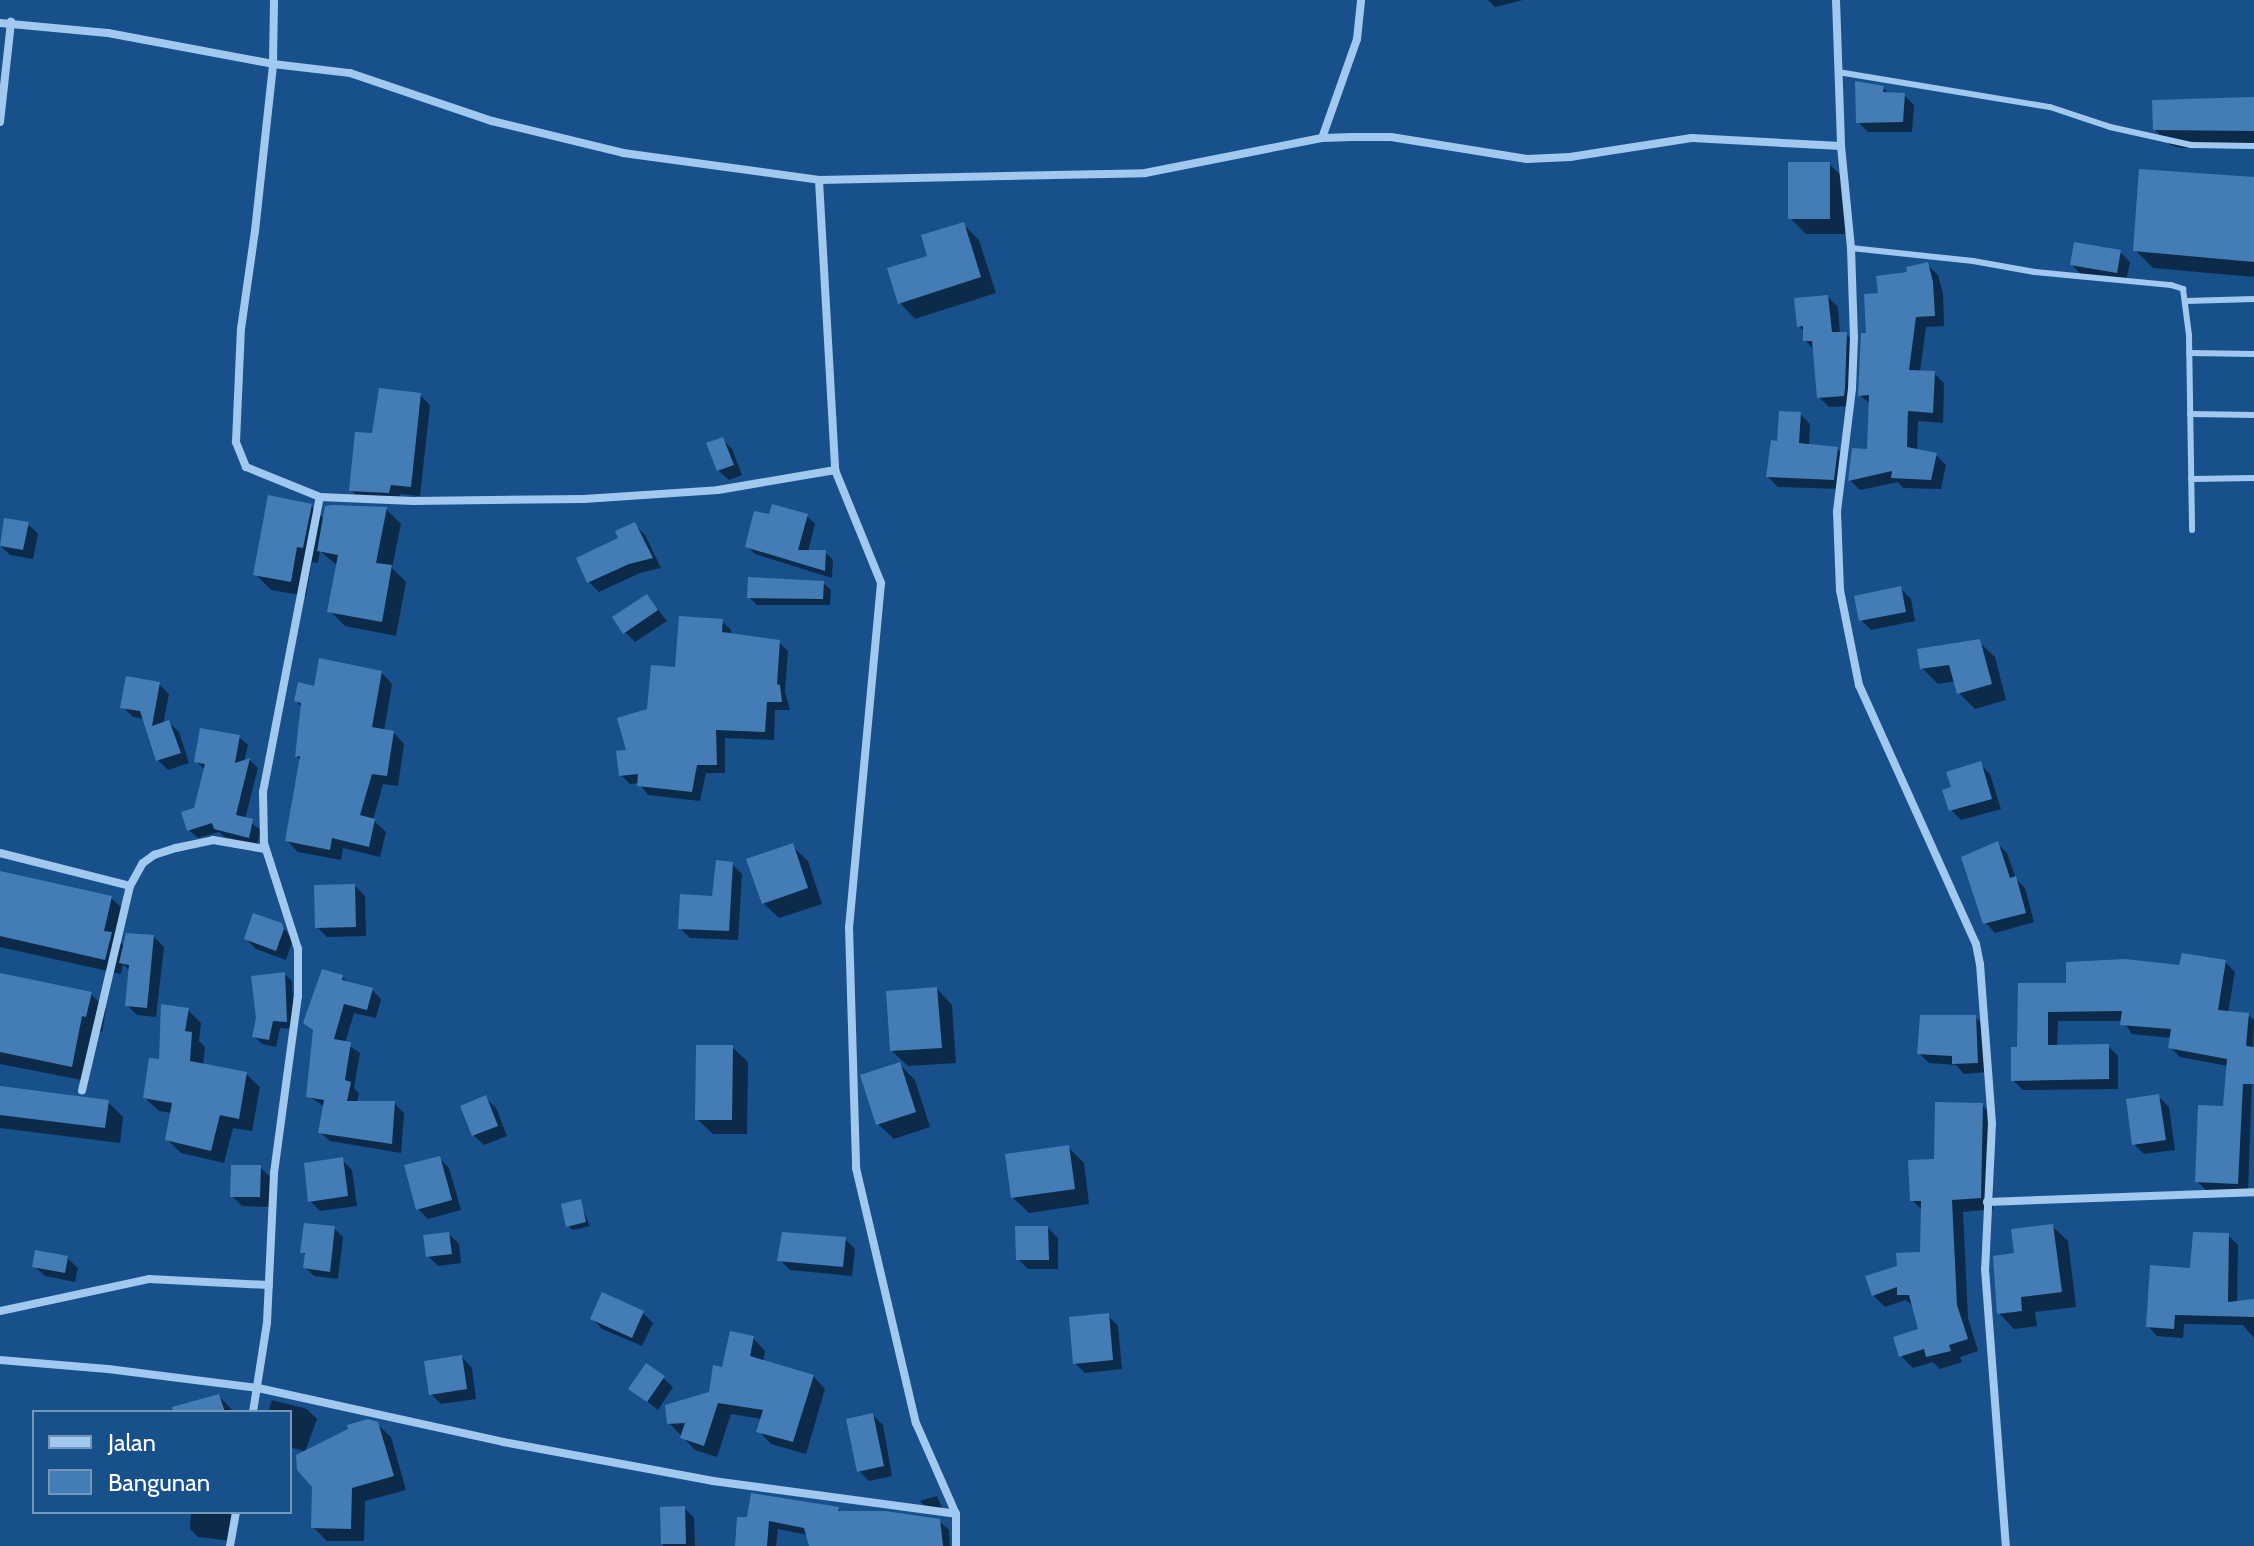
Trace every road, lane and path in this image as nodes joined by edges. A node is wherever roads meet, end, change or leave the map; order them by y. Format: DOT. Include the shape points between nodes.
graph roads {
  1 [pos="274,0"];
  2 [pos="1361,0"];
  3 [pos="1836,0"];
  4 [pos="11,22"];
  5 [pos="0,23"];
  6 [pos="273,64"];
  7 [pos="1838,72"];
  8 [pos="0,122"];
  9 [pos="1322,138"];
  10 [pos="1841,146"];
  11 [pos="2254,146"];
  12 [pos="819,180"];
  13 [pos="1851,248"];
  14 [pos="2254,299"];
  15 [pos="2186,301"];
  16 [pos="2189,353"];
  17 [pos="2254,354"];
  18 [pos="2190,414"];
  19 [pos="2254,415"];
  20 [pos="835,470"];
  21 [pos="2254,478"];
  22 [pos="2191,479"];
  23 [pos="320,497"];
  24 [pos="2192,530"];
  25 [pos="265,849"];
  26 [pos="0,853"];
  27 [pos="130,886"];
  28 [pos="82,1090"];
  29 [pos="2254,1192"];
  30 [pos="1987,1202"];
  31 [pos="269,1285"];
  32 [pos="0,1311"];
  33 [pos="0,1360"];
  34 [pos="258,1388"];
  35 [pos="253,1410"];
  36 [pos="236,1514"];
  37 [pos="956,1514"];
  38 [pos="230,1546"];
  39 [pos="956,1546"];
  40 [pos="2006,1546"];
  1 -- 6 [label="street"];
  2 -- 9 [label="street" via="1357,39"];
  3 -- 7 [label="street"];
  4 -- 5 [label="street"];
  4 -- 6 [label="street" via="108,33"];
  4 -- 8 [label="street"];
  6 -- 12 [label="street" via="350,73 492,121 623,153"];
  6 -- 23 [label="street" via="241,329 236,442 246,467"];
  7 -- 10 [label="street"];
  7 -- 11 [label="lane" via="2050,107 2191,145"];
  9 -- 10 [label="street" via="1391,137 1527,159 1692,138"];
  9 -- 12 [label="street" via="1145,173"];
  10 -- 13 [label="street"];
  12 -- 20 [label="street"];
  13 -- 15 [label="lane" via="2178,286"];
  13 -- 30 [label="street" via="1854,337 1837,512 1840,590 1859,685 1976,944 1992,1123"];
  14 -- 15 [label="lane"];
  15 -- 16 [label="lane"];
  16 -- 17 [label="lane"];
  16 -- 18 [label="lane"];
  18 -- 19 [label="lane"];
  18 -- 22 [label="lane"];
  20 -- 23 [label="street" via="718,490 584,499"];
  20 -- 37 [label="street" via="881,583 849,927 856,1168 916,1423"];
  21 -- 22 [label="lane"];
  22 -- 24 [label="lane"];
  23 -- 25 [label="street" via="263,792"];
  25 -- 27 [label="street" via="213,840 176,848 143,863"];
  25 -- 31 [label="street" via="298,949 296,1012 274,1173"];
  26 -- 27 [label="street"];
  27 -- 28 [label="street"];
  29 -- 30 [label="street"];
  30 -- 40 [label="street" via="1985,1269"];
  31 -- 32 [label="street" via="149,1279"];
  31 -- 34 [label="street"];
  33 -- 34 [label="street"];
  34 -- 35 [label="street"];
  34 -- 37 [label="street" via="713,1481"];
  36 -- 38 [label="street"];
  37 -- 39 [label="street"];
}
